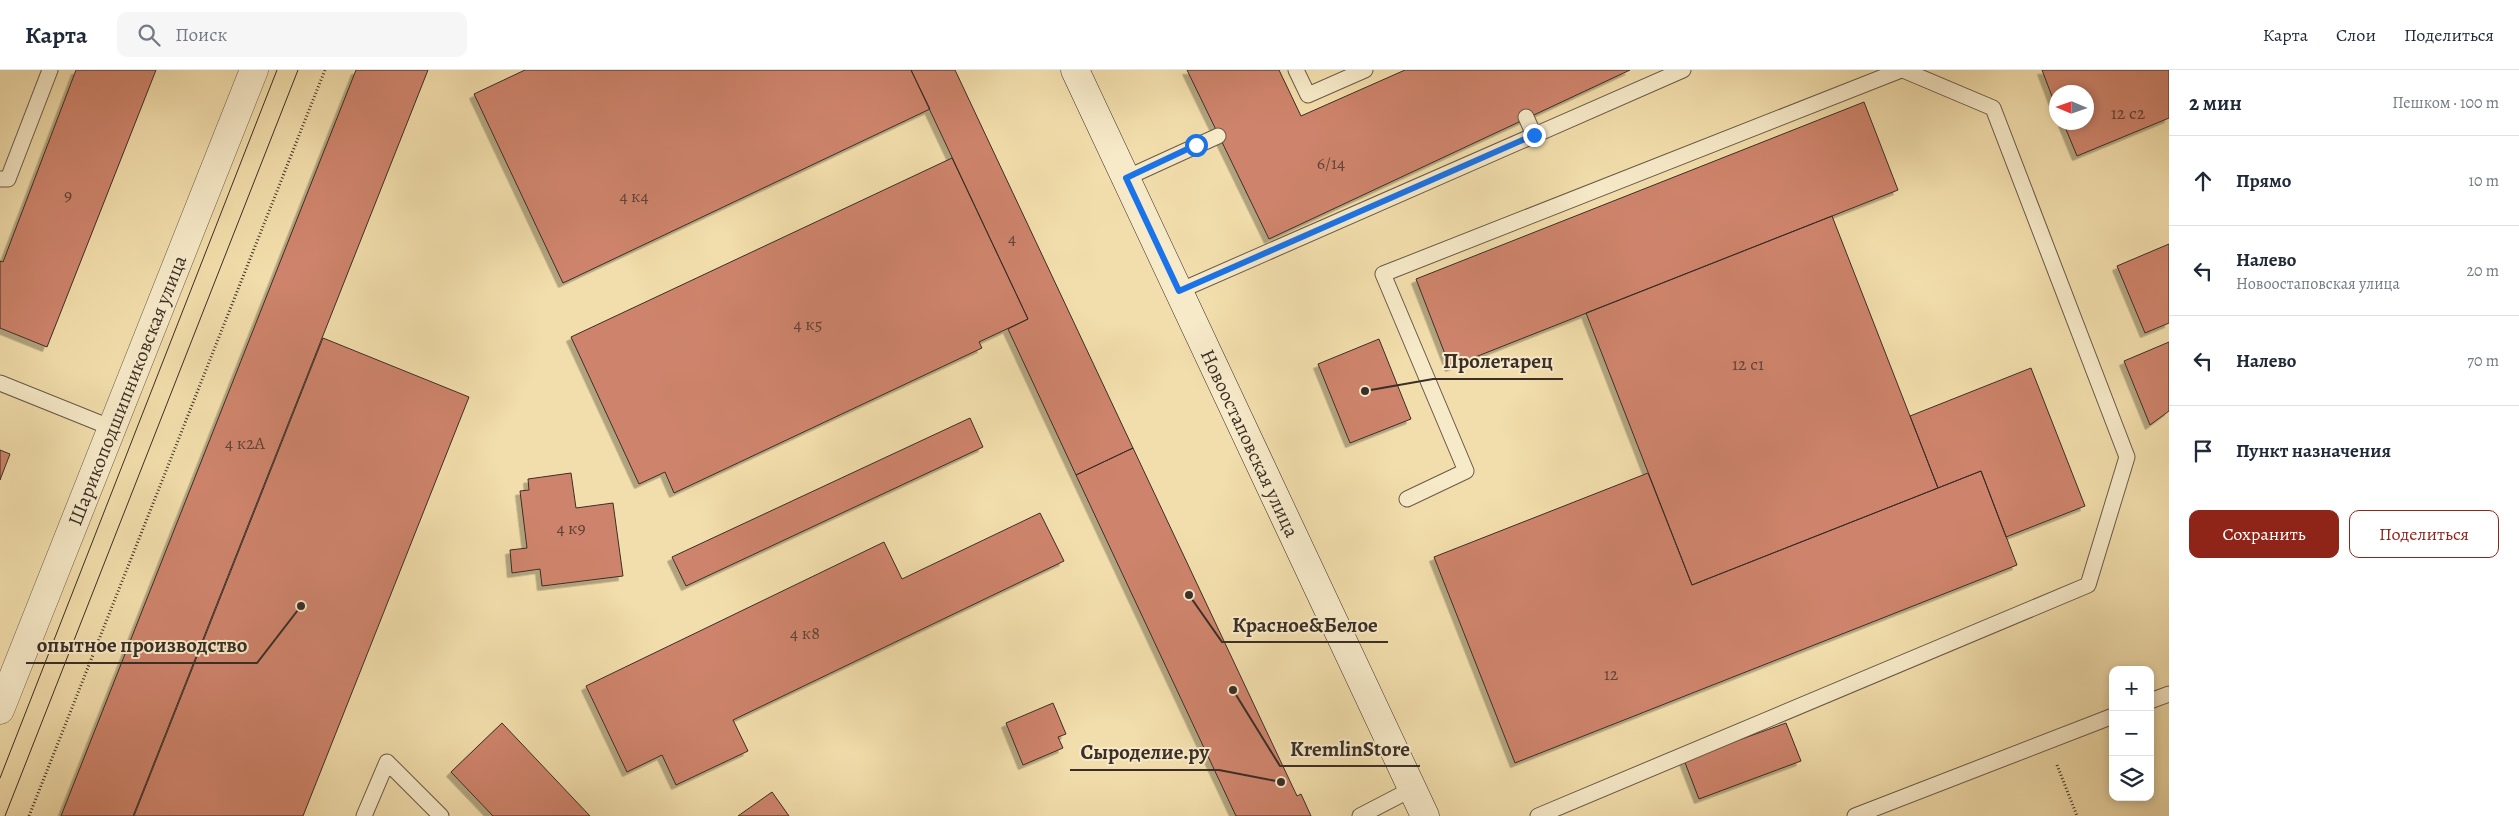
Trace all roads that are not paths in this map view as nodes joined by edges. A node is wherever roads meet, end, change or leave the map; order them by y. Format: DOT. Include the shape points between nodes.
graph roads {
  1 [pos="50,70"];
  2 [pos="254,70"];
  3 [pos="1075,70"];
  4 [pos="1296,70"];
  5 [pos="1365,70"];
  6 [pos="1683,70"];
  7 [pos="1902,70"];
  8 [pos="1526,117"];
  9 [pos="1534,135"];
  10 [pos="1218,136"];
  11 [pos="1126,178"];
  12 [pos="0,179"];
  13 [pos="1179,291"];
  14 [pos="0,383"];
  15 [pos="112,428"];
  16 [pos="1407,499"];
  17 [pos="2169,694"];
  18 [pos="2154,700"];
  19 [pos="0,710"];
  20 [pos="2109,718"];
  21 [pos="1412,789"];
  22 [pos="364,816"];
  23 [pos="441,816"];
  24 [pos="1360,816"];
  25 [pos="1424,816"];
  26 [pos="1538,816"];
  27 [pos="1855,816"];
  1 -- 12 [label="lane" via="8,179"];
  2 -- 15 [label="main road, Шарикоподшипниковская улица"];
  3 -- 11 [label="main road, Новоостаповская улица"];
  4 -- 5 [label="lane" via="1308,95"];
  6 -- 9 [label="lane"];
  7 -- 16 [label="lane" via="1382,274 1466,470"];
  7 -- 26 [label="lane" via="1993,108 2128,457 2088,585"];
  8 -- 9 [label="lane"];
  9 -- 13 [label="lane"];
  10 -- 11 [label="lane"];
  11 -- 13 [label="main road, Новоостаповская улица"];
  13 -- 21 [label="main road, Новоостаповская улица"];
  14 -- 15 [label="lane"];
  15 -- 19 [label="main road, Шарикоподшипниковская улица"];
  17 -- 18 [label="lane"];
  20 -- 27 [label="lane"];
  21 -- 24 [label="lane"];
  21 -- 25 [label="main road, Новоостаповская улица"];
  22 -- 23 [label="lane" via="387,762"];
}
